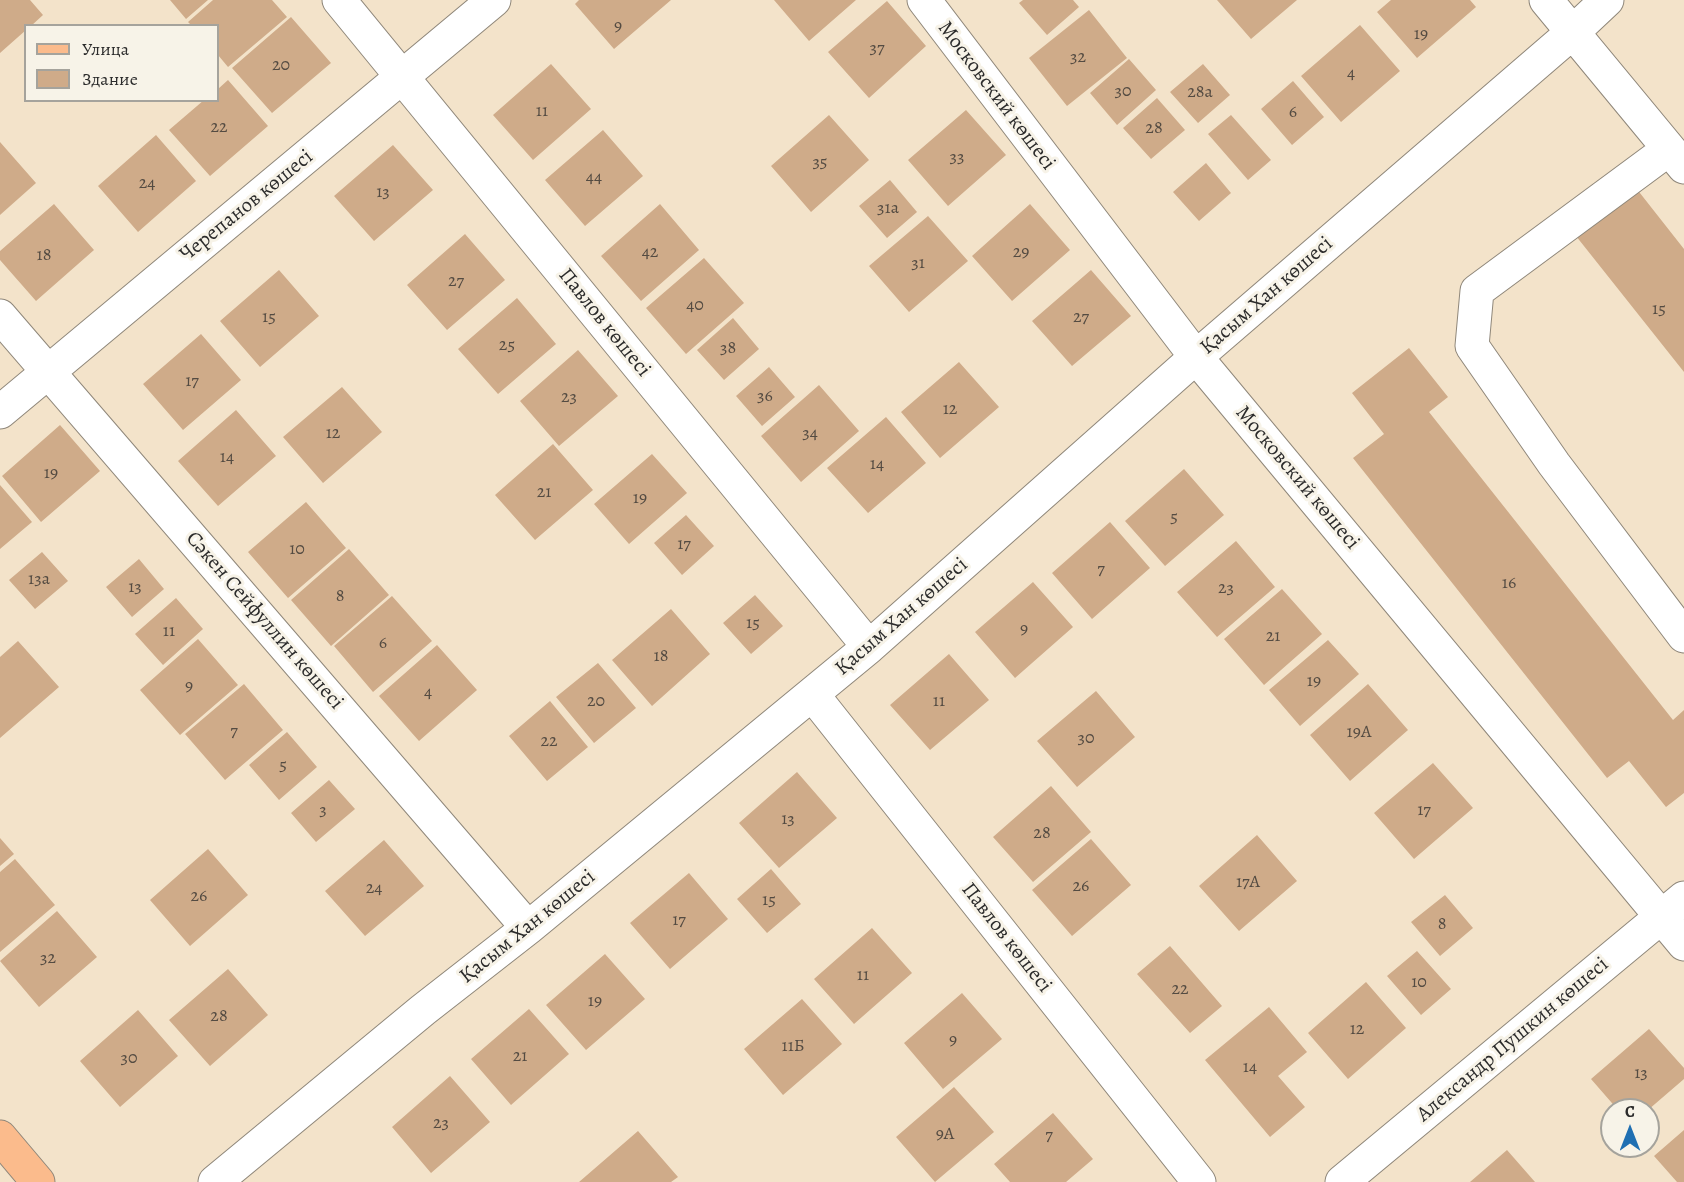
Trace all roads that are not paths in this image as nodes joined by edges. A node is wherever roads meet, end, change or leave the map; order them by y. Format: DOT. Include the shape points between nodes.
graph roads {
  1 [pos="339,0"];
  2 [pos="495,0"];
  3 [pos="924,0"];
  4 [pos="1546,0"];
  5 [pos="1607,0"];
  6 [pos="1572,32"];
  7 [pos="403,78"];
  8 [pos="1677,158"];
  9 [pos="0,316"];
  10 [pos="1196,357"];
  11 [pos="48,370"];
  12 [pos="0,412"];
  13 [pos="1684,636"];
  14 [pos="869,647"];
  15 [pos="812,694"];
  16 [pos="1673,907"];
  17 [pos="528,928"];
  18 [pos="1684,944"];
  19 [pos="0,1137"];
  20 [pos="38,1182"];
  21 [pos="215,1182"];
  22 [pos="1199,1182"];
  23 [pos="1342,1182"];
  1 -- 7 [label="street, Павлов көшесі"];
  2 -- 7 [label="street, Черепанов көшесі"];
  3 -- 10 [label="street, Московский көшесі"];
  4 -- 6 [label="street"];
  5 -- 6 [label="street, Қасым Хан көшесі"];
  6 -- 8 [label="street"];
  6 -- 10 [label="street, Қасым Хан көшесі"];
  7 -- 11 [label="street, Черепанов көшесі"];
  7 -- 14 [label="street, Павлов көшесі"];
  8 -- 13 [label="street" via="1477,291 1472,346 1554,464"];
  9 -- 11 [label="street, Сәкен Сейфуллин көшесі"];
  10 -- 14 [label="street, Қасым Хан көшесі"];
  10 -- 16 [label="street, Московский көшесі"];
  11 -- 12 [label="street, Черепанов көшесі"];
  11 -- 17 [label="street, Сәкен Сейфуллин көшесі"];
  14 -- 15 [label="street, Қасым Хан көшесі"];
  15 -- 17 [label="street, Қасым Хан көшесі"];
  15 -- 22 [label="street, Павлов көшесі"];
  16 -- 18 [label="street, Московский көшесі"];
  16 -- 23 [label="street, Александр Пушкин көшесі"];
  17 -- 21 [label="street, Қасым Хан көшесі"];
  19 -- 20 [label="main road"];
}
